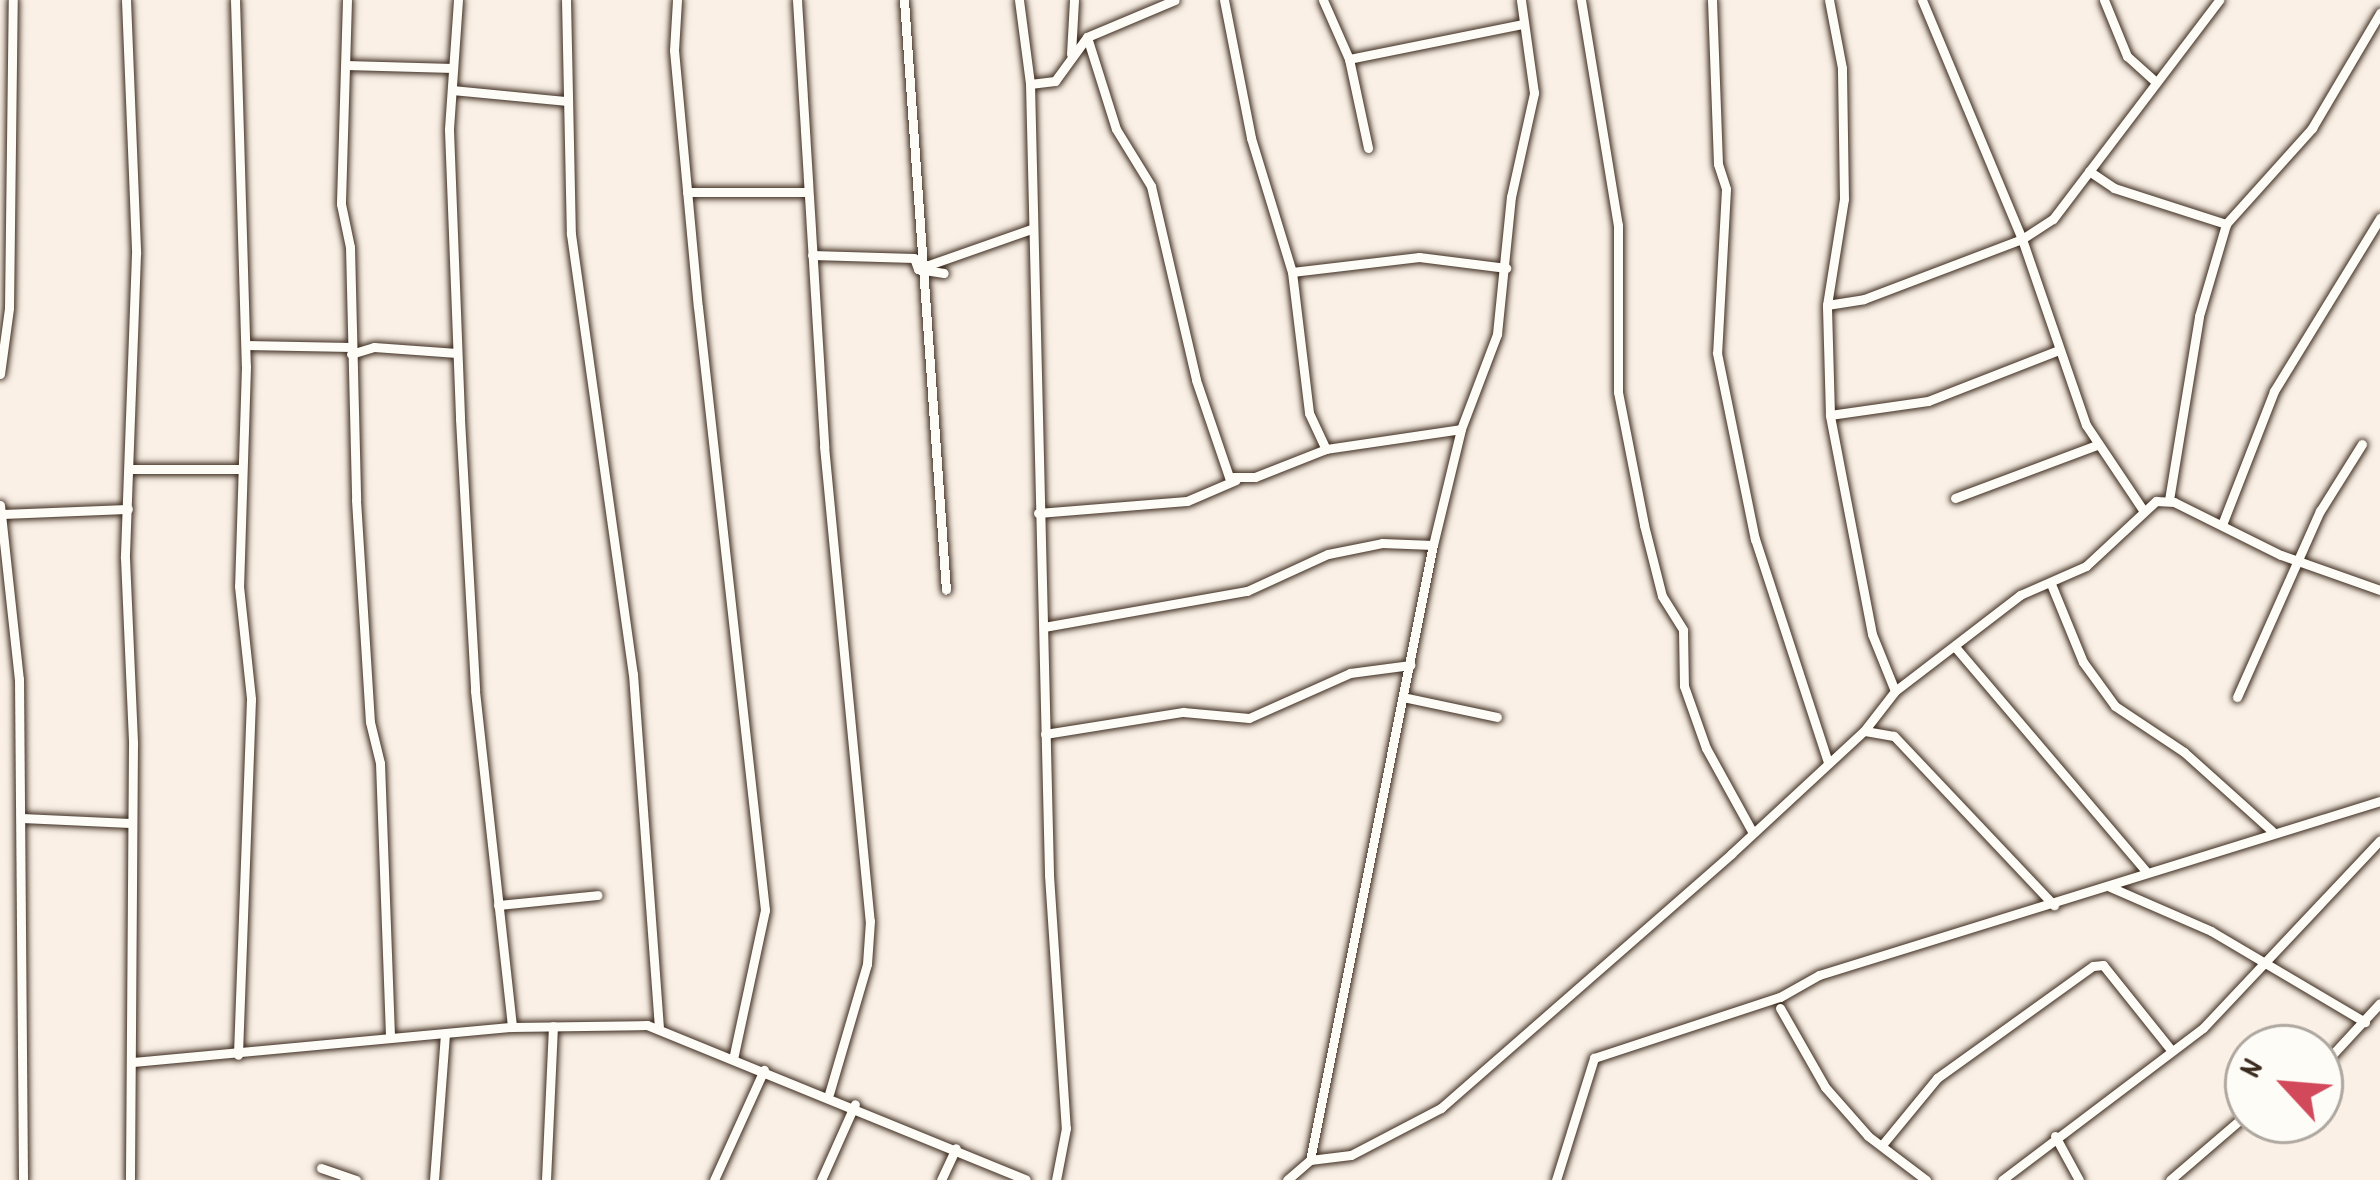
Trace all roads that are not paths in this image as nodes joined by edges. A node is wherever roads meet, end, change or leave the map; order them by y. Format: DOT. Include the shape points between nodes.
graph roads {
  1 [pos="13,0"];
  2 [pos="126,0"];
  3 [pos="235,0"];
  4 [pos="347,0"];
  5 [pos="458,0"];
  6 [pos="566,0"];
  7 [pos="677,0"];
  8 [pos="797,0"];
  9 [pos="904,0"];
  10 [pos="1019,0"];
  11 [pos="1074,0"];
  12 [pos="1175,0"];
  13 [pos="1224,0"];
  14 [pos="1323,0"];
  15 [pos="1520,0"];
  16 [pos="1581,0"];
  17 [pos="1712,0"];
  18 [pos="1829,0"];
  19 [pos="1922,0"];
  20 [pos="2104,0"];
  21 [pos="2218,0"];
  22 [pos="2380,13"];
  23 [pos="1522,24"];
  24 [pos="1087,37"];
  25 [pos="1071,54"];
  26 [pos="1349,59"];
  27 [pos="346,64"];
  28 [pos="453,68"];
  29 [pos="2156,82"];
  30 [pos="1030,84"];
  31 [pos="452,90"];
  32 [pos="567,101"];
  33 [pos="1368,148"];
  34 [pos="2089,171"];
  35 [pos="687,191"];
  36 [pos="807,192"];
  37 [pos="2380,218"];
  38 [pos="2226,224"];
  39 [pos="1031,229"];
  40 [pos="2022,239"];
  41 [pos="2366,243"];
  42 [pos="2380,252"];
  43 [pos="812,255"];
  44 [pos="1506,268"];
  45 [pos="918,269"];
  46 [pos="1292,272"];
  47 [pos="944,273"];
  48 [pos="1827,305"];
  49 [pos="246,345"];
  50 [pos="351,350"];
  51 [pos="2059,350"];
  52 [pos="457,352"];
  53 [pos="0,374"];
  54 [pos="1830,416"];
  55 [pos="1461,429"];
  56 [pos="2362,444"];
  57 [pos="2097,445"];
  58 [pos="1326,449"];
  59 [pos="131,469"];
  60 [pos="240,469"];
  61 [pos="1236,480"];
  62 [pos="1954,498"];
  63 [pos="2169,500"];
  64 [pos="0,505"];
  65 [pos="128,509"];
  66 [pos="2143,510"];
  67 [pos="1038,513"];
  68 [pos="2,514"];
  69 [pos="2223,522"];
  70 [pos="1433,545"];
  71 [pos="2300,560"];
  72 [pos="2051,584"];
  73 [pos="946,590"];
  74 [pos="2380,590"];
  75 [pos="5,596"];
  76 [pos="1044,627"];
  77 [pos="1956,648"];
  78 [pos="1410,664"];
  79 [pos="1895,691"];
  80 [pos="1403,698"];
  81 [pos="2237,698"];
  82 [pos="1497,717"];
  83 [pos="1864,731"];
  84 [pos="1046,734"];
  85 [pos="1828,762"];
  86 [pos="2380,801"];
  87 [pos="21,818"];
  88 [pos="131,823"];
  89 [pos="2272,831"];
  90 [pos="1753,833"];
  91 [pos="2380,840"];
  92 [pos="2145,870"];
  93 [pos="2110,887"];
  94 [pos="598,896"];
  95 [pos="498,905"];
  96 [pos="2054,905"];
  97 [pos="2380,1003"];
  98 [pos="1780,1008"];
  99 [pos="2365,1022"];
  100 [pos="553,1026"];
  101 [pos="512,1027"];
  102 [pos="659,1028"];
  103 [pos="445,1035"];
  104 [pos="390,1036"];
  105 [pos="2344,1043"];
  106 [pos="2172,1051"];
  107 [pos="238,1054"];
  108 [pos="734,1059"];
  109 [pos="133,1062"];
  110 [pos="764,1070"];
  111 [pos="829,1094"];
  112 [pos="856,1104"];
  113 [pos="2224,1134"];
  114 [pos="2055,1136"];
  115 [pos="1882,1145"];
  116 [pos="956,1148"];
  117 [pos="1310,1160"];
  118 [pos="321,1168"];
  119 [pos="23,1180"];
  120 [pos="130,1180"];
  121 [pos="356,1180"];
  122 [pos="434,1180"];
  123 [pos="546,1180"];
  124 [pos="714,1180"];
  125 [pos="821,1180"];
  126 [pos="941,1180"];
  127 [pos="1026,1180"];
  128 [pos="1056,1180"];
  129 [pos="1287,1180"];
  130 [pos="1556,1180"];
  131 [pos="1926,1180"];
  132 [pos="2002,1180"];
  133 [pos="2079,1180"];
  134 [pos="2170,1180"];
  1 -- 53 [label="street" via="9,308"];
  2 -- 59 [label="street" via="136,254"];
  3 -- 49 [label="street"];
  4 -- 27 [label="street"];
  5 -- 28 [label="street"];
  6 -- 32 [label="street"];
  7 -- 35 [label="street"];
  8 -- 36 [label="street"];
  9 -- 45 [label="street"];
  10 -- 30 [label="street"];
  11 -- 25 [label="street"];
  12 -- 24 [label="street"];
  13 -- 46 [label="street" via="1251,138"];
  14 -- 26 [label="street"];
  15 -- 23 [label="street"];
  16 -- 90 [label="street" via="1618,225 1618,392 1644,525 1662,596 1683,630 1684,686"];
  17 -- 85 [label="street" via="1718,164 1726,189 1717,353 1755,539"];
  18 -- 48 [label="street" via="1842,68 1844,160"];
  19 -- 40 [label="street"];
  20 -- 29 [label="street" via="2127,56"];
  21 -- 29 [label="street"];
  22 -- 38 [label="street" via="2312,128"];
  23 -- 26 [label="street"];
  23 -- 44 [label="street" via="1534,93 1511,196"];
  24 -- 25 [label="street"];
  24 -- 61 [label="street" via="1116,129 1151,186 1196,380"];
  25 -- 30 [label="street" via="1046,88"];
  26 -- 33 [label="street"];
  27 -- 28 [label="street"];
  27 -- 50 [label="street" via="340,204 350,247"];
  28 -- 31 [label="street"];
  29 -- 34 [label="street"];
  30 -- 39 [label="street"];
  31 -- 32 [label="street"];
  31 -- 52 [label="street"];
  32 -- 102 [label="street" via="571,234 633,674"];
  34 -- 38 [label="street" via="2114,188"];
  34 -- 40 [label="street" via="2053,219"];
  35 -- 36 [label="street"];
  35 -- 108 [label="street" via="765,910"];
  36 -- 43 [label="street"];
  37 -- 41 [label="street"];
  38 -- 63 [label="street" via="2199,316 2188,422"];
  39 -- 45 [label="street"];
  39 -- 67 [label="street"];
  40 -- 48 [label="street"];
  40 -- 51 [label="street"];
  41 -- 42 [label="street"];
  41 -- 69 [label="street" via="2274,391"];
  43 -- 45 [label="street" via="914,258"];
  43 -- 111 [label="street" via="870,921 867,964"];
  44 -- 46 [label="street" via="1419,256"];
  44 -- 55 [label="street" via="1498,334"];
  45 -- 47 [label="street"];
  45 -- 73 [label="street"];
  46 -- 58 [label="street" via="1310,413"];
  48 -- 54 [label="street"];
  49 -- 50 [label="street"];
  49 -- 60 [label="street"];
  50 -- 52 [label="street"];
  50 -- 104 [label="street"];
  51 -- 54 [label="street" via="1928,401"];
  51 -- 57 [label="street"];
  52 -- 95 [label="street" via="475,691"];
  54 -- 79 [label="street" via="1872,634"];
  55 -- 58 [label="street"];
  55 -- 70 [label="street"];
  56 -- 71 [label="street"];
  57 -- 62 [label="street"];
  57 -- 66 [label="street"];
  58 -- 61 [label="street"];
  59 -- 60 [label="street"];
  59 -- 65 [label="street"];
  60 -- 107 [label="street" via="239,586 250,699"];
  61 -- 67 [label="street" via="1187,501"];
  63 -- 66 [label="street"];
  63 -- 69 [label="street"];
  64 -- 68 [label="street"];
  65 -- 68 [label="street"];
  65 -- 88 [label="street"];
  66 -- 72 [label="street" via="2086,566"];
  67 -- 76 [label="street"];
  68 -- 75 [label="street"];
  69 -- 71 [label="street"];
  70 -- 76 [label="street" via="1382,543 1328,554 1247,591"];
  70 -- 78 [label="street"];
  71 -- 74 [label="street"];
  71 -- 81 [label="street"];
  72 -- 77 [label="street" via="2020,595"];
  72 -- 89 [label="street" via="2083,662 2115,706 2184,752"];
  75 -- 87 [label="street"];
  76 -- 84 [label="street"];
  77 -- 79 [label="street"];
  77 -- 92 [label="street"];
  78 -- 80 [label="street"];
  78 -- 84 [label="street" via="1350,674 1249,718 1183,712"];
  79 -- 83 [label="street"];
  80 -- 82 [label="street"];
  80 -- 117 [label="street"];
  83 -- 85 [label="street"];
  83 -- 96 [label="street" via="1894,736"];
  84 -- 128 [label="street" via="1066,1128"];
  85 -- 90 [label="street"];
  86 -- 89 [label="street"];
  87 -- 88 [label="street"];
  87 -- 119 [label="street"];
  88 -- 109 [label="street"];
  89 -- 92 [label="street"];
  90 -- 117 [label="street" via="1441,1108 1351,1154"];
  91 -- 106 [label="street" via="2240,995"];
  92 -- 93 [label="street"];
  93 -- 96 [label="street"];
  93 -- 99 [label="street" via="2211,931"];
  94 -- 95 [label="street"];
  95 -- 101 [label="street"];
  96 -- 130 [label="street" via="1819,975 1780,997 1594,1058"];
  97 -- 99 [label="street"];
  98 -- 115 [label="street" via="1825,1087"];
  99 -- 105 [label="street"];
  100 -- 101 [label="street"];
  100 -- 102 [label="street"];
  100 -- 123 [label="street"];
  101 -- 103 [label="street"];
  102 -- 108 [label="street"];
  103 -- 104 [label="street"];
  103 -- 122 [label="street"];
  104 -- 107 [label="street"];
  106 -- 114 [label="street"];
  106 -- 115 [label="street" via="2103,965 2093,966 1937,1078"];
  107 -- 109 [label="street"];
  108 -- 110 [label="street"];
  109 -- 120 [label="street"];
  110 -- 111 [label="street"];
  110 -- 124 [label="street"];
  111 -- 112 [label="street"];
  112 -- 116 [label="street"];
  112 -- 125 [label="street"];
  113 -- 134 [label="street"];
  114 -- 132 [label="street"];
  114 -- 133 [label="street"];
  115 -- 131 [label="street"];
  116 -- 126 [label="street"];
  116 -- 127 [label="street"];
  117 -- 129 [label="street"];
  118 -- 121 [label="street"];
}
